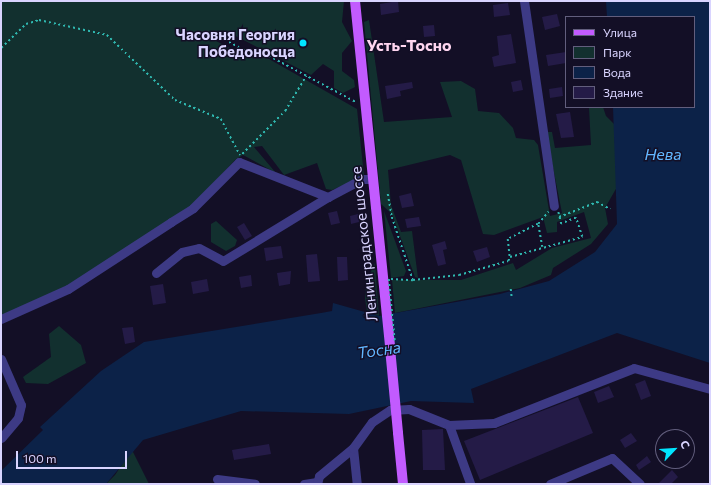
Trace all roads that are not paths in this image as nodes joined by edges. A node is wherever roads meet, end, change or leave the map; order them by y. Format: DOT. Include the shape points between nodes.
graph roads {
  1 [pos="355,1"];
  2 [pos="524,1"];
  3 [pos="372,179"];
  4 [pos="328,197"];
  5 [pos="554,206"];
  6 [pos="156,273"];
  7 [pos="1,319"];
  8 [pos="1,359"];
  9 [pos="710,389"];
  10 [pos="449,425"];
  11 [pos="1,438"];
  12 [pos="353,448"];
  13 [pos="217,479"];
  14 [pos="317,483"];
  15 [pos="470,483"];
  16 [pos="255,484"];
  17 [pos="304,484"];
  18 [pos="357,484"];
  19 [pos="403,484"];
  20 [pos="550,484"];
  21 [pos="640,484"];
  1 -- 3 [label="main road, Ленинградское шоссе"];
  2 -- 5 [label="street"];
  3 -- 4 [label="street" via="362,179"];
  3 -- 19 [label="main road, Ленинградское шоссе, bridge" via="386,281"];
  4 -- 6 [label="street" via="223,261 199,248 176,256"];
  4 -- 7 [label="street" via="242,159 193,208 68,289"];
  8 -- 11 [label="street" via="21,405 18,418"];
  9 -- 10 [label="street" via="634,368 494,423"];
  10 -- 12 [label="street" via="409,410 390,410 372,422"];
  10 -- 15 [label="street"];
  12 -- 14 [label="street" via="322,473"];
  12 -- 18 [label="street"];
  13 -- 16 [label="street"];
  14 -- 17 [label="street"];
  20 -- 21 [label="street" via="612,458"];
}
